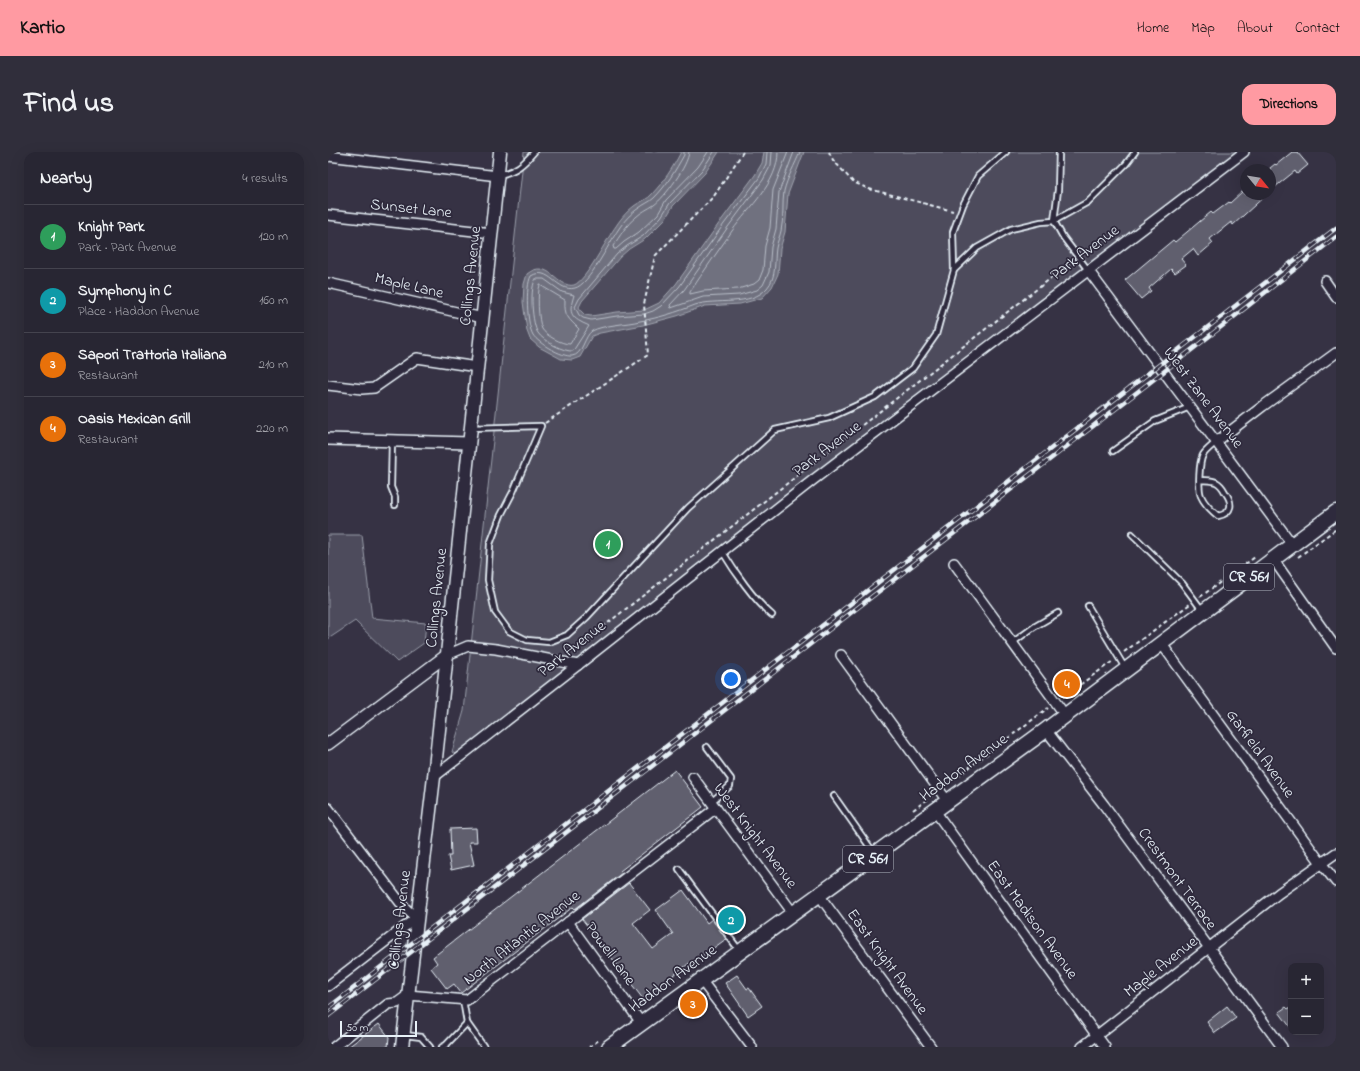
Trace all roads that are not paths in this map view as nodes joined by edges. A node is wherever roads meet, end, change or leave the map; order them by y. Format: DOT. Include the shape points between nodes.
graph roads {
  1 [pos="500,152"];
  2 [pos="534,152"];
  3 [pos="1006,152"];
  4 [pos="1059,152"];
  5 [pos="1135,152"];
  6 [pos="1244,152"];
  7 [pos="328,156"];
  8 [pos="498,176"];
  9 [pos="328,215"];
  10 [pos="1054,221"];
  11 [pos="492,233"];
  12 [pos="954,270"];
  13 [pos="1088,270"];
  14 [pos="1325,281"];
  15 [pos="328,283"];
  16 [pos="1336,297"];
  17 [pos="483,318"];
  18 [pos="1336,353"];
  19 [pos="477,367"];
  20 [pos="328,385"];
  21 [pos="1190,407"];
  22 [pos="471,428"];
  23 [pos="328,439"];
  24 [pos="392,441"];
  25 [pos="1216,442"];
  26 [pos="469,443"];
  27 [pos="1113,451"];
  28 [pos="1200,480"];
  29 [pos="395,505"];
  30 [pos="1336,512"];
  31 [pos="1132,534"];
  32 [pos="1292,544"];
  33 [pos="722,551"];
  34 [pos="954,564"];
  35 [pos="1277,564"];
  36 [pos="1088,606"];
  37 [pos="1199,606"];
  38 [pos="1058,613"];
  39 [pos="772,615"];
  40 [pos="1012,643"];
  41 [pos="1161,643"];
  42 [pos="1336,648"];
  43 [pos="447,655"];
  44 [pos="840,655"];
  45 [pos="578,665"];
  46 [pos="1126,669"];
  47 [pos="1065,715"];
  48 [pos="1046,730"];
  49 [pos="328,744"];
  50 [pos="707,747"];
  51 [pos="434,777"];
  52 [pos="693,777"];
  53 [pos="834,796"];
  54 [pos="948,802"];
  55 [pos="713,805"];
  56 [pos="328,808"];
  57 [pos="935,811"];
  58 [pos="1336,853"];
  59 [pos="875,854"];
  60 [pos="1321,863"];
  61 [pos="679,869"];
  62 [pos="1336,882"];
  63 [pos="819,895"];
  64 [pos="793,913"];
  65 [pos="416,918"];
  66 [pos="568,922"];
  67 [pos="1210,948"];
  68 [pos="740,952"];
  69 [pos="701,980"];
  70 [pos="328,986"];
  71 [pos="408,995"];
  72 [pos="463,1000"];
  73 [pos="467,1023"];
  74 [pos="642,1024"];
  75 [pos="404,1034"];
  76 [pos="1097,1036"];
  77 [pos="334,1047"];
  78 [pos="402,1047"];
  79 [pos="430,1047"];
  80 [pos="442,1047"];
  81 [pos="484,1047"];
  82 [pos="609,1047"];
  83 [pos="752,1047"];
  84 [pos="930,1047"];
  85 [pos="1082,1047"];
  86 [pos="1105,1047"];
  87 [pos="1282,1047"];
  1 -- 8 [label="main road, Collings Avenue"];
  2 -- 8 [label="lane" via="519,168"];
  3 -- 12 [label="lane" via="978,176 963,205 954,232"];
  4 -- 10 [label="lane"];
  5 -- 10 [label="lane" via="1088,202"];
  6 -- 13 [label="street, Park Avenue"];
  7 -- 8 [label="street"];
  8 -- 11 [label="main road, Collings Avenue"];
  9 -- 11 [label="street, Sunset Lane"];
  10 -- 12 [label="lane" via="1010,229 977,248"];
  10 -- 13 [label="lane"];
  11 -- 17 [label="main road, Collings Avenue"];
  12 -- 22 [label="lane" via="936,335 913,368 875,397 829,418 775,430 688,508 587,617 567,635 548,642 527,640 509,631 495,612 488,580 490,544 541,426"];
  13 -- 21 [label="street, West Zane Avenue"];
  13 -- 33 [label="street, Park Avenue"];
  14 -- 16 [label="street"];
  15 -- 17 [label="street, Maple Lane"];
  17 -- 19 [label="main road, Collings Avenue"];
  18 -- 25 [label="street"];
  19 -- 20 [label="street" via="417,358 374,388"];
  19 -- 22 [label="main road, Collings Avenue"];
  21 -- 25 [label="street, West Zane Avenue"];
  21 -- 27 [label="lane" via="1154,421"];
  22 -- 26 [label="main road, Collings Avenue"];
  23 -- 24 [label="street"];
  24 -- 26 [label="street"];
  24 -- 29 [label="lane" via="391,487"];
  25 -- 28 [label="lane" via="1202,456"];
  25 -- 32 [label="street, West Zane Avenue"];
  26 -- 43 [label="main road, Collings Avenue"];
  28 -- 28 [label="lane" via="1202,497 1210,508 1218,516 1227,513 1231,503 1220,485"];
  30 -- 32 [label="main road, Haddon Avenue / CR 561"];
  31 -- 37 [label="lane" via="1182,582"];
  32 -- 35 [label="main road, Haddon Avenue / CR 561"];
  33 -- 39 [label="lane" via="758,601"];
  33 -- 45 [label="street, Park Avenue"];
  34 -- 40 [label="street"];
  35 -- 37 [label="main road, Haddon Avenue / CR 561"];
  35 -- 42 [label="street"];
  36 -- 46 [label="lane"];
  37 -- 41 [label="main road, Haddon Avenue / CR 561"];
  38 -- 40 [label="lane" via="1034,626"];
  40 -- 47 [label="street"];
  41 -- 46 [label="main road, Haddon Avenue / CR 561"];
  41 -- 60 [label="street, Garfield Avenue"];
  43 -- 45 [label="street" via="468,646"];
  43 -- 49 [label="street"];
  43 -- 51 [label="main road, Collings Avenue"];
  44 -- 54 [label="street"];
  45 -- 51 [label="street, Park Avenue"];
  46 -- 47 [label="main road, Haddon Avenue / CR 561"];
  47 -- 48 [label="main road, Haddon Avenue / CR 561"];
  48 -- 54 [label="main road, Haddon Avenue / CR 561"];
  48 -- 67 [label="street, Crestmont Terrace"];
  50 -- 55 [label="lane" via="731,779 730,786"];
  51 -- 65 [label="main road, Collings Avenue"];
  52 -- 55 [label="street, West Knight Avenue"];
  53 -- 59 [label="lane"];
  54 -- 57 [label="main road, Haddon Avenue / CR 561"];
  55 -- 64 [label="street, West Knight Avenue"];
  55 -- 66 [label="street, North Atlantic Avenue"];
  56 -- 65 [label="street" via="403,906"];
  57 -- 59 [label="main road, Haddon Avenue / CR 561"];
  57 -- 76 [label="street, East Madison Avenue"];
  58 -- 60 [label="street, Maple Avenue"];
  59 -- 63 [label="main road, Haddon Avenue / CR 561"];
  60 -- 62 [label="street, Garfield Avenue"];
  60 -- 67 [label="street, Maple Avenue"];
  61 -- 68 [label="lane"];
  63 -- 64 [label="main road, Haddon Avenue / CR 561"];
  63 -- 84 [label="street, East Knight Avenue"];
  64 -- 68 [label="main road, Haddon Avenue / CR 561"];
  65 -- 70 [label="street"];
  65 -- 71 [label="main road, Collings Avenue"];
  66 -- 72 [label="street, North Atlantic Avenue" via="467,1000"];
  66 -- 74 [label="street, Powell Lane"];
  67 -- 76 [label="street, Maple Avenue"];
  67 -- 87 [label="street, Crestmont Terrace"];
  68 -- 69 [label="main road, Haddon Avenue / CR 561"];
  69 -- 74 [label="main road, Haddon Avenue / CR 561"];
  69 -- 83 [label="street"];
  71 -- 72 [label="street, North Atlantic Avenue"];
  71 -- 75 [label="main road, Collings Avenue"];
  71 -- 77 [label="street" via="396,1003 388,1004"];
  72 -- 73 [label="lane"];
  73 -- 80 [label="lane"];
  73 -- 81 [label="lane"];
  74 -- 82 [label="main road, Haddon Avenue / CR 561"];
  75 -- 78 [label="main road, Collings Avenue"];
  75 -- 79 [label="lane" via="421,1037"];
  76 -- 85 [label="street, Maple Avenue"];
  76 -- 86 [label="street, East Madison Avenue"];
}
